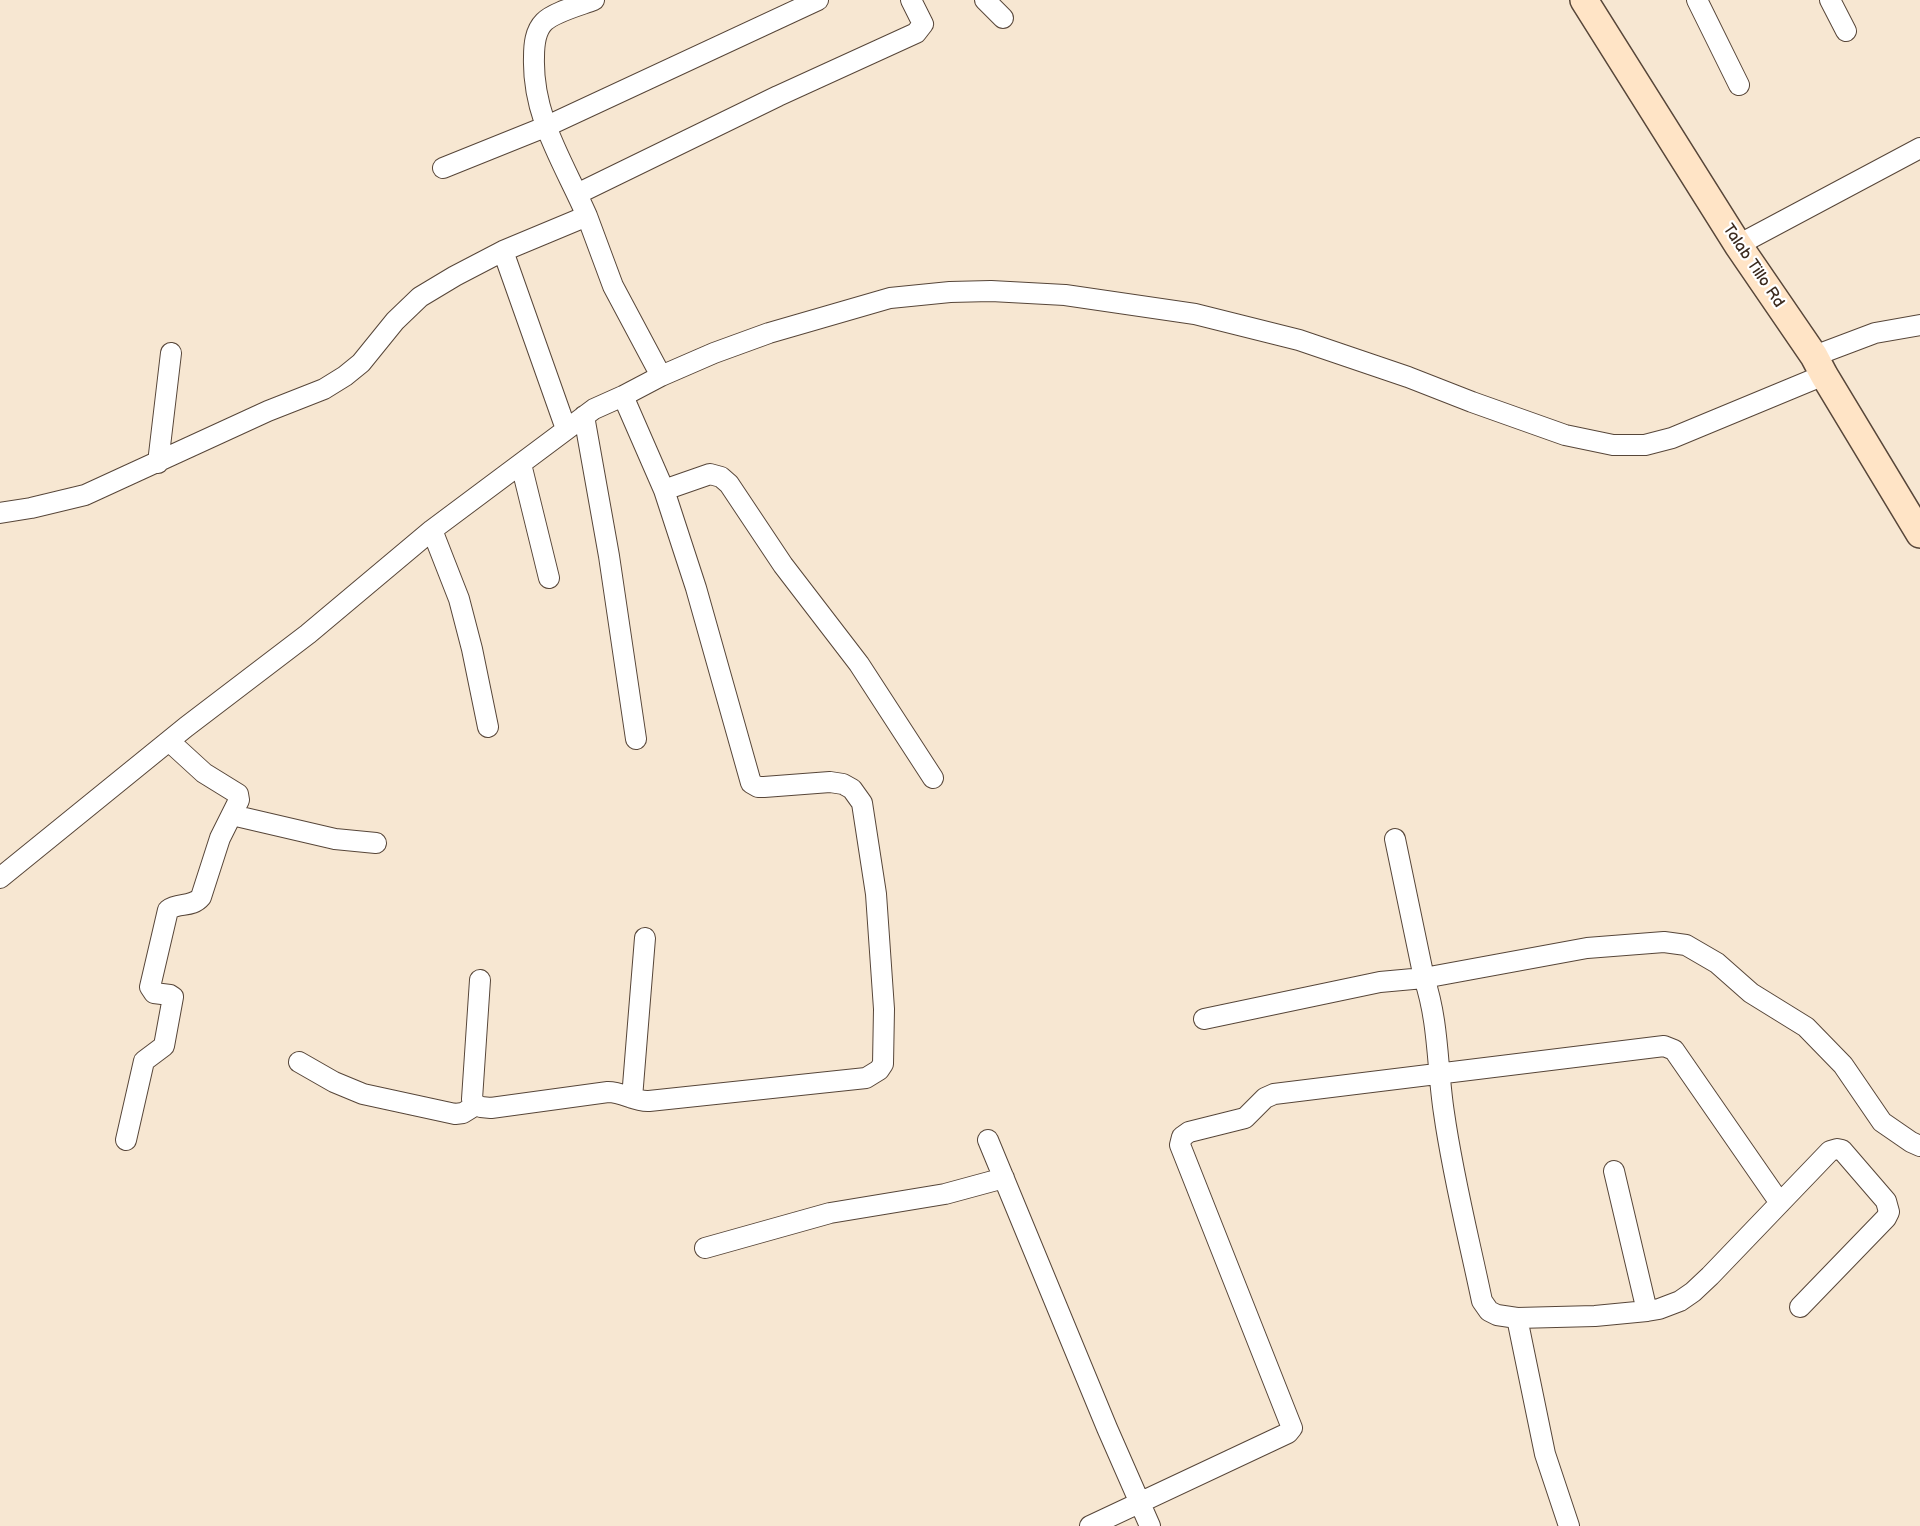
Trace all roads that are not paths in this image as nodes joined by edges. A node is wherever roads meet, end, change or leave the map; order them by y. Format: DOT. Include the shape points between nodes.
graph roads {
  1 [pos="594,0"];
  2 [pos="818,0"];
  3 [pos="911,0"];
  4 [pos="985,0"];
  5 [pos="1584,0"];
  6 [pos="1696,0"];
  7 [pos="1830,0"];
  8 [pos="1003,18"];
  9 [pos="1846,31"];
  10 [pos="1739,85"];
  11 [pos="545,127"];
  12 [pos="1920,148"];
  13 [pos="444,168"];
  14 [pos="577,194"];
  15 [pos="586,216"];
  16 [pos="1738,245"];
  17 [pos="503,251"];
  18 [pos="1920,325"];
  19 [pos="171,353"];
  20 [pos="1819,365"];
  21 [pos="661,376"];
  22 [pos="623,396"];
  23 [pos="584,416"];
  24 [pos="566,429"];
  25 [pos="158,463"];
  26 [pos="521,464"];
  27 [pos="664,490"];
  28 [pos="0,513"];
  29 [pos="432,530"];
  30 [pos="1920,534"];
  31 [pos="549,578"];
  32 [pos="488,727"];
  33 [pos="636,739"];
  34 [pos="169,741"];
  35 [pos="933,778"];
  36 [pos="232,815"];
  37 [pos="1395,839"];
  38 [pos="376,843"];
  39 [pos="0,878"];
  40 [pos="645,938"];
  41 [pos="1424,978"];
  42 [pos="480,980"];
  43 [pos="1204,1019"];
  44 [pos="299,1062"];
  45 [pos="1439,1074"];
  46 [pos="632,1098"];
  47 [pos="476,1105"];
  48 [pos="126,1140"];
  49 [pos="988,1140"];
  50 [pos="1920,1146"];
  51 [pos="1614,1171"];
  52 [pos="1004,1178"];
  53 [pos="1780,1203"];
  54 [pos="705,1248"];
  55 [pos="1800,1307"];
  56 [pos="1647,1311"];
  57 [pos="1517,1318"];
  58 [pos="1140,1504"];
  59 [pos="1090,1526"];
  60 [pos="1150,1526"];
  61 [pos="1569,1526"];
  1 -- 11 [label="street" via="553,16 537,33 534,73"];
  2 -- 11 [label="street"];
  3 -- 14 [label="street" via="923,24 916,33"];
  4 -- 8 [label="street"];
  5 -- 16 [label="main road, Talab Tillo Rd"];
  6 -- 10 [label="street"];
  7 -- 9 [label="street"];
  11 -- 13 [label="street"];
  11 -- 14 [label="street"];
  12 -- 16 [label="street"];
  14 -- 15 [label="street"];
  15 -- 17 [label="street"];
  15 -- 21 [label="street" via="613,286"];
  16 -- 20 [label="main road, Talab Tillo Rd"];
  17 -- 24 [label="street"];
  17 -- 25 [label="street" via="420,297 361,363 324,389"];
  18 -- 20 [label="street" via="1875,333"];
  19 -- 25 [label="street"];
  20 -- 21 [label="street" via="1672,438 1645,445 1613,445 1565,435 1339,353 1256,328 1126,303 991,291 890,298 769,333"];
  20 -- 30 [label="main road, Talab Tillo Rd"];
  21 -- 22 [label="street"];
  22 -- 23 [label="street"];
  22 -- 27 [label="street"];
  23 -- 24 [label="street"];
  23 -- 33 [label="street"];
  24 -- 26 [label="street"];
  25 -- 28 [label="street" via="85,495"];
  26 -- 29 [label="street"];
  26 -- 31 [label="street"];
  27 -- 35 [label="street" via="710,474 729,484 783,566 859,664"];
  27 -- 46 [label="street" via="751,783 764,788 843,784 862,803 876,894 884,1009 882,1064 866,1078 649,1101"];
  29 -- 32 [label="street" via="459,599"];
  29 -- 34 [label="street" via="308,634"];
  34 -- 36 [label="street" via="204,773 238,794"];
  34 -- 39 [label="street"];
  36 -- 38 [label="street" via="335,839"];
  36 -- 48 [label="street" via="220,838 201,897 194,903 168,910 150,987 154,993 173,997 166,1041 162,1049 144,1061"];
  37 -- 41 [label="street"];
  40 -- 46 [label="street"];
  41 -- 43 [label="street" via="1380,982"];
  41 -- 45 [label="street" via="1436,1026"];
  41 -- 50 [label="street" via="1587,948 1664,942 1686,945 1806,1027 1843,1065 1882,1122"];
  42 -- 47 [label="street" via="472,1099"];
  44 -- 47 [label="street" via="348,1088 386,1100 455,1114"];
  45 -- 53 [label="street" via="1669,1047"];
  45 -- 57 [label="street" via="1453,1166 1482,1301 1497,1315"];
  45 -- 58 [label="street" via="1269,1095 1245,1118 1182,1137 1180,1145 1292,1428"];
  46 -- 47 [label="street" via="608,1092 491,1108"];
  49 -- 52 [label="street"];
  51 -- 56 [label="street"];
  52 -- 54 [label="street" via="945,1194 830,1213"];
  52 -- 58 [label="street"];
  53 -- 55 [label="street" via="1830,1150 1837,1149 1846,1153 1889,1207 1886,1218"];
  53 -- 56 [label="street" via="1693,1292 1670,1306"];
  56 -- 57 [label="street"];
  57 -- 61 [label="street" via="1545,1454"];
  58 -- 59 [label="street"];
  58 -- 60 [label="street"];
}
